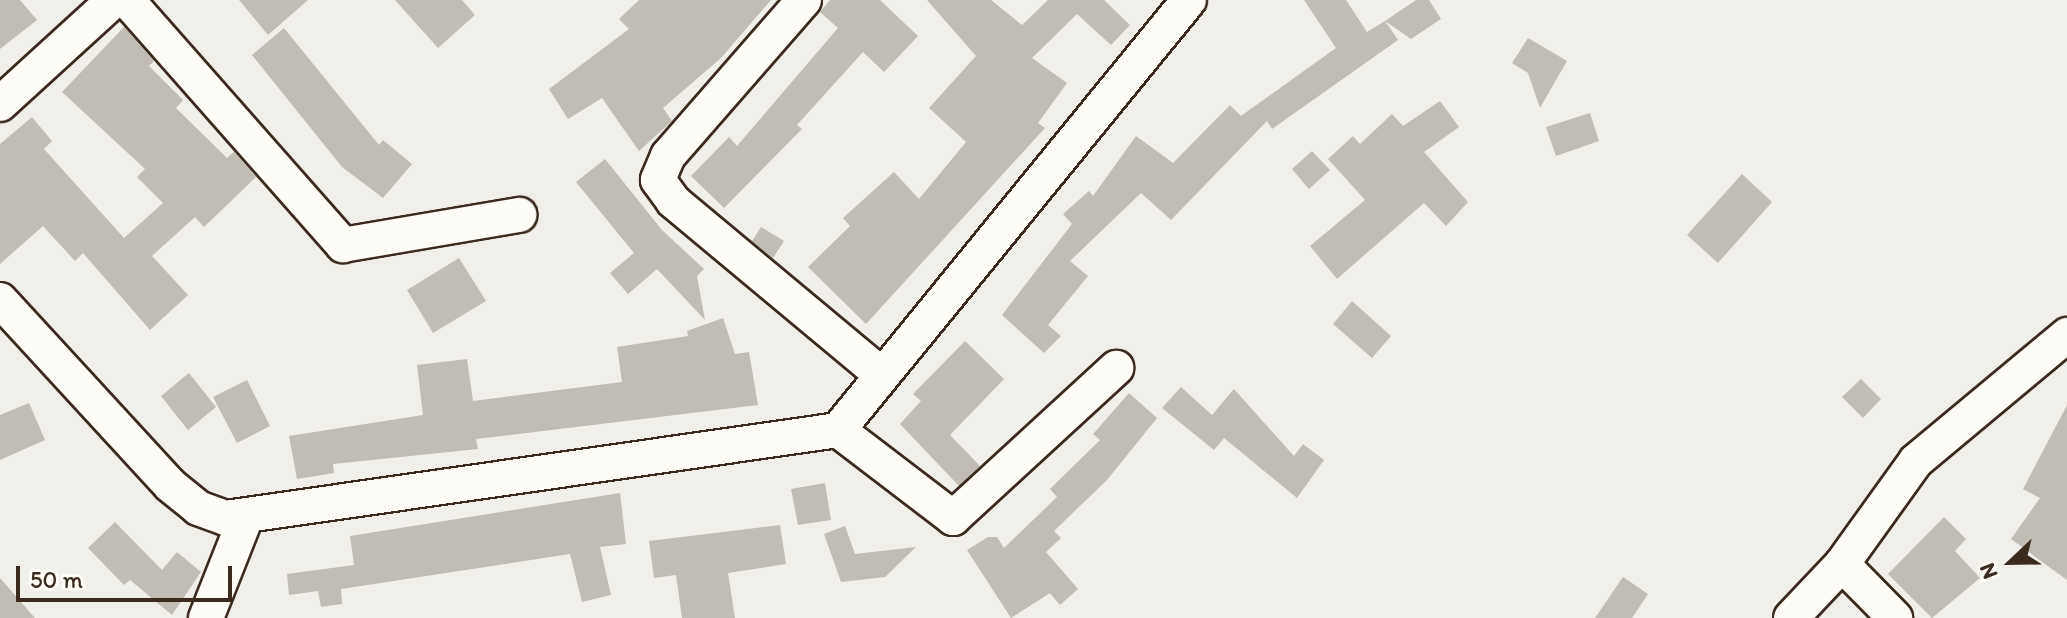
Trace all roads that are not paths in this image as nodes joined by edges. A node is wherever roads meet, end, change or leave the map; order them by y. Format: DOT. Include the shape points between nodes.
graph roads {
  1 [pos="114,0"];
  2 [pos="127,0"];
  3 [pos="804,0"];
  4 [pos="1189,0"];
  5 [pos="0,104"];
  6 [pos="519,215"];
  7 [pos="0,300"];
  8 [pos="2067,335"];
  9 [pos="1116,368"];
  10 [pos="881,374"];
  11 [pos="838,430"];
  12 [pos="246,517"];
  13 [pos="1842,564"];
  14 [pos="206,618"];
  15 [pos="1791,618"];
  16 [pos="1895,618"];
  1 -- 5 [label="street"];
  2 -- 6 [label="street" via="343,245"];
  3 -- 10 [label="street" via="668,156 658,180 673,201"];
  4 -- 10 [label="street"];
  7 -- 12 [label="street" via="170,485 198,508"];
  8 -- 13 [label="street" via="1916,461"];
  9 -- 11 [label="street" via="953,518"];
  10 -- 11 [label="street"];
  11 -- 12 [label="street"];
  12 -- 14 [label="street"];
  13 -- 15 [label="street"];
  13 -- 16 [label="street"];
}
